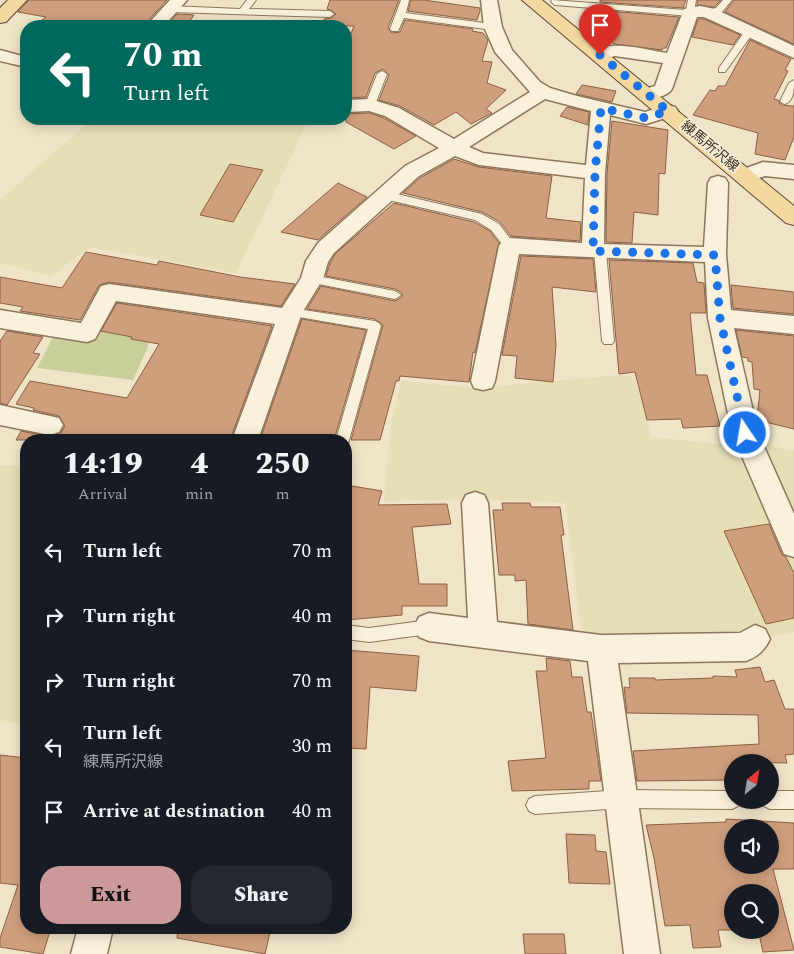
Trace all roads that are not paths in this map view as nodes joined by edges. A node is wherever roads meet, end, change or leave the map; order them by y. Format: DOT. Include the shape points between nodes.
graph roads {
  1 [pos="18,0"];
  2 [pos="252,0"];
  3 [pos="406,0"];
  4 [pos="490,0"];
  5 [pos="531,0"];
  6 [pos="728,0"];
  7 [pos="555,2"];
  8 [pos="175,5"];
  9 [pos="691,6"];
  10 [pos="242,12"];
  11 [pos="709,13"];
  12 [pos="330,14"];
  13 [pos="401,14"];
  14 [pos="0,18"];
  15 [pos="161,20"];
  16 [pos="493,27"];
  17 [pos="395,29"];
  18 [pos="748,33"];
  19 [pos="794,53"];
  20 [pos="0,55"];
  21 [pos="600,55"];
  22 [pos="673,59"];
  23 [pos="20,60"];
  24 [pos="722,70"];
  25 [pos="382,74"];
  26 [pos="794,82"];
  27 [pos="543,92"];
  28 [pos="648,94"];
  29 [pos="785,101"];
  30 [pos="370,105"];
  31 [pos="352,106"];
  32 [pos="601,108"];
  33 [pos="668,111"];
  34 [pos="454,148"];
  35 [pos="794,172"];
  36 [pos="595,173"];
  37 [pos="746,176"];
  38 [pos="718,183"];
  39 [pos="384,195"];
  40 [pos="794,218"];
  41 [pos="510,246"];
  42 [pos="596,251"];
  43 [pos="715,255"];
  44 [pos="312,279"];
  45 [pos="395,295"];
  46 [pos="290,315"];
  47 [pos="720,318"];
  48 [pos="0,319"];
  49 [pos="794,325"];
  50 [pos="608,341"];
  51 [pos="482,382"];
  52 [pos="0,416"];
  53 [pos="50,425"];
  54 [pos="247,434"];
  55 [pos="345,434"];
  56 [pos="475,504"];
  57 [pos="794,545"];
  58 [pos="429,627"];
  59 [pos="352,633"];
  60 [pos="482,634"];
  61 [pos="755,639"];
  62 [pos="601,649"];
  63 [pos="622,799"];
  64 [pos="724,800"];
  65 [pos="779,800"];
  66 [pos="794,800"];
  67 [pos="535,805"];
  68 [pos="94,934"];
  69 [pos="89,954"];
  70 [pos="642,954"];
  1 -- 14 [label="main road"];
  2 -- 10 [label="lane"];
  3 -- 13 [label="lane"];
  4 -- 16 [label="street"];
  5 -- 21 [label="main road, 練馬所沢線"];
  6 -- 11 [label="lane" via="719,10"];
  7 -- 9 [label="lane" via="676,13"];
  8 -- 10 [label="lane"];
  8 -- 15 [label="street"];
  9 -- 11 [label="street"];
  9 -- 22 [label="street"];
  10 -- 12 [label="lane"];
  11 -- 18 [label="street"];
  13 -- 16 [label="lane"];
  13 -- 17 [label="lane"];
  16 -- 27 [label="street" via="504,52 533,86"];
  18 -- 19 [label="street"];
  18 -- 24 [label="lane"];
  20 -- 23 [label="street"];
  21 -- 22 [label="street" via="614,50"];
  21 -- 28 [label="main road, 練馬所沢線"];
  22 -- 28 [label="street" via="663,89"];
  25 -- 30 [label="lane"];
  26 -- 29 [label="lane"];
  27 -- 32 [label="street"];
  27 -- 34 [label="street"];
  28 -- 33 [label="main road, 練馬所沢線"];
  30 -- 31 [label="street"];
  30 -- 34 [label="street" via="392,112"];
  32 -- 33 [label="street" via="646,118"];
  32 -- 36 [label="street"];
  33 -- 37 [label="main road, 練馬所沢線"];
  34 -- 36 [label="street" via="479,159"];
  34 -- 39 [label="street" via="412,171"];
  35 -- 37 [label="street" via="763,169"];
  36 -- 42 [label="street"];
  37 -- 40 [label="main road, 練馬所沢線"];
  38 -- 43 [label="street"];
  39 -- 41 [label="lane" via="478,217 495,227"];
  39 -- 44 [label="street" via="326,248 317,261"];
  41 -- 42 [label="street"];
  41 -- 51 [label="street"];
  42 -- 43 [label="street"];
  42 -- 50 [label="lane"];
  43 -- 47 [label="street"];
  44 -- 45 [label="lane"];
  44 -- 46 [label="street"];
  46 -- 48 [label="street" via="109,292 87,333"];
  46 -- 54 [label="street"];
  46 -- 55 [label="lane" via="375,326"];
  47 -- 49 [label="street"];
  47 -- 57 [label="street" via="745,433"];
  52 -- 53 [label="street"];
  56 -- 60 [label="street"];
  58 -- 59 [label="lane" via="369,635"];
  58 -- 60 [label="street"];
  60 -- 62 [label="street"];
  61 -- 62 [label="street" via="746,647"];
  62 -- 63 [label="street"];
  63 -- 64 [label="lane"];
  63 -- 67 [label="lane"];
  63 -- 70 [label="street"];
  65 -- 66 [label="lane"];
  68 -- 69 [label="street"];
}
